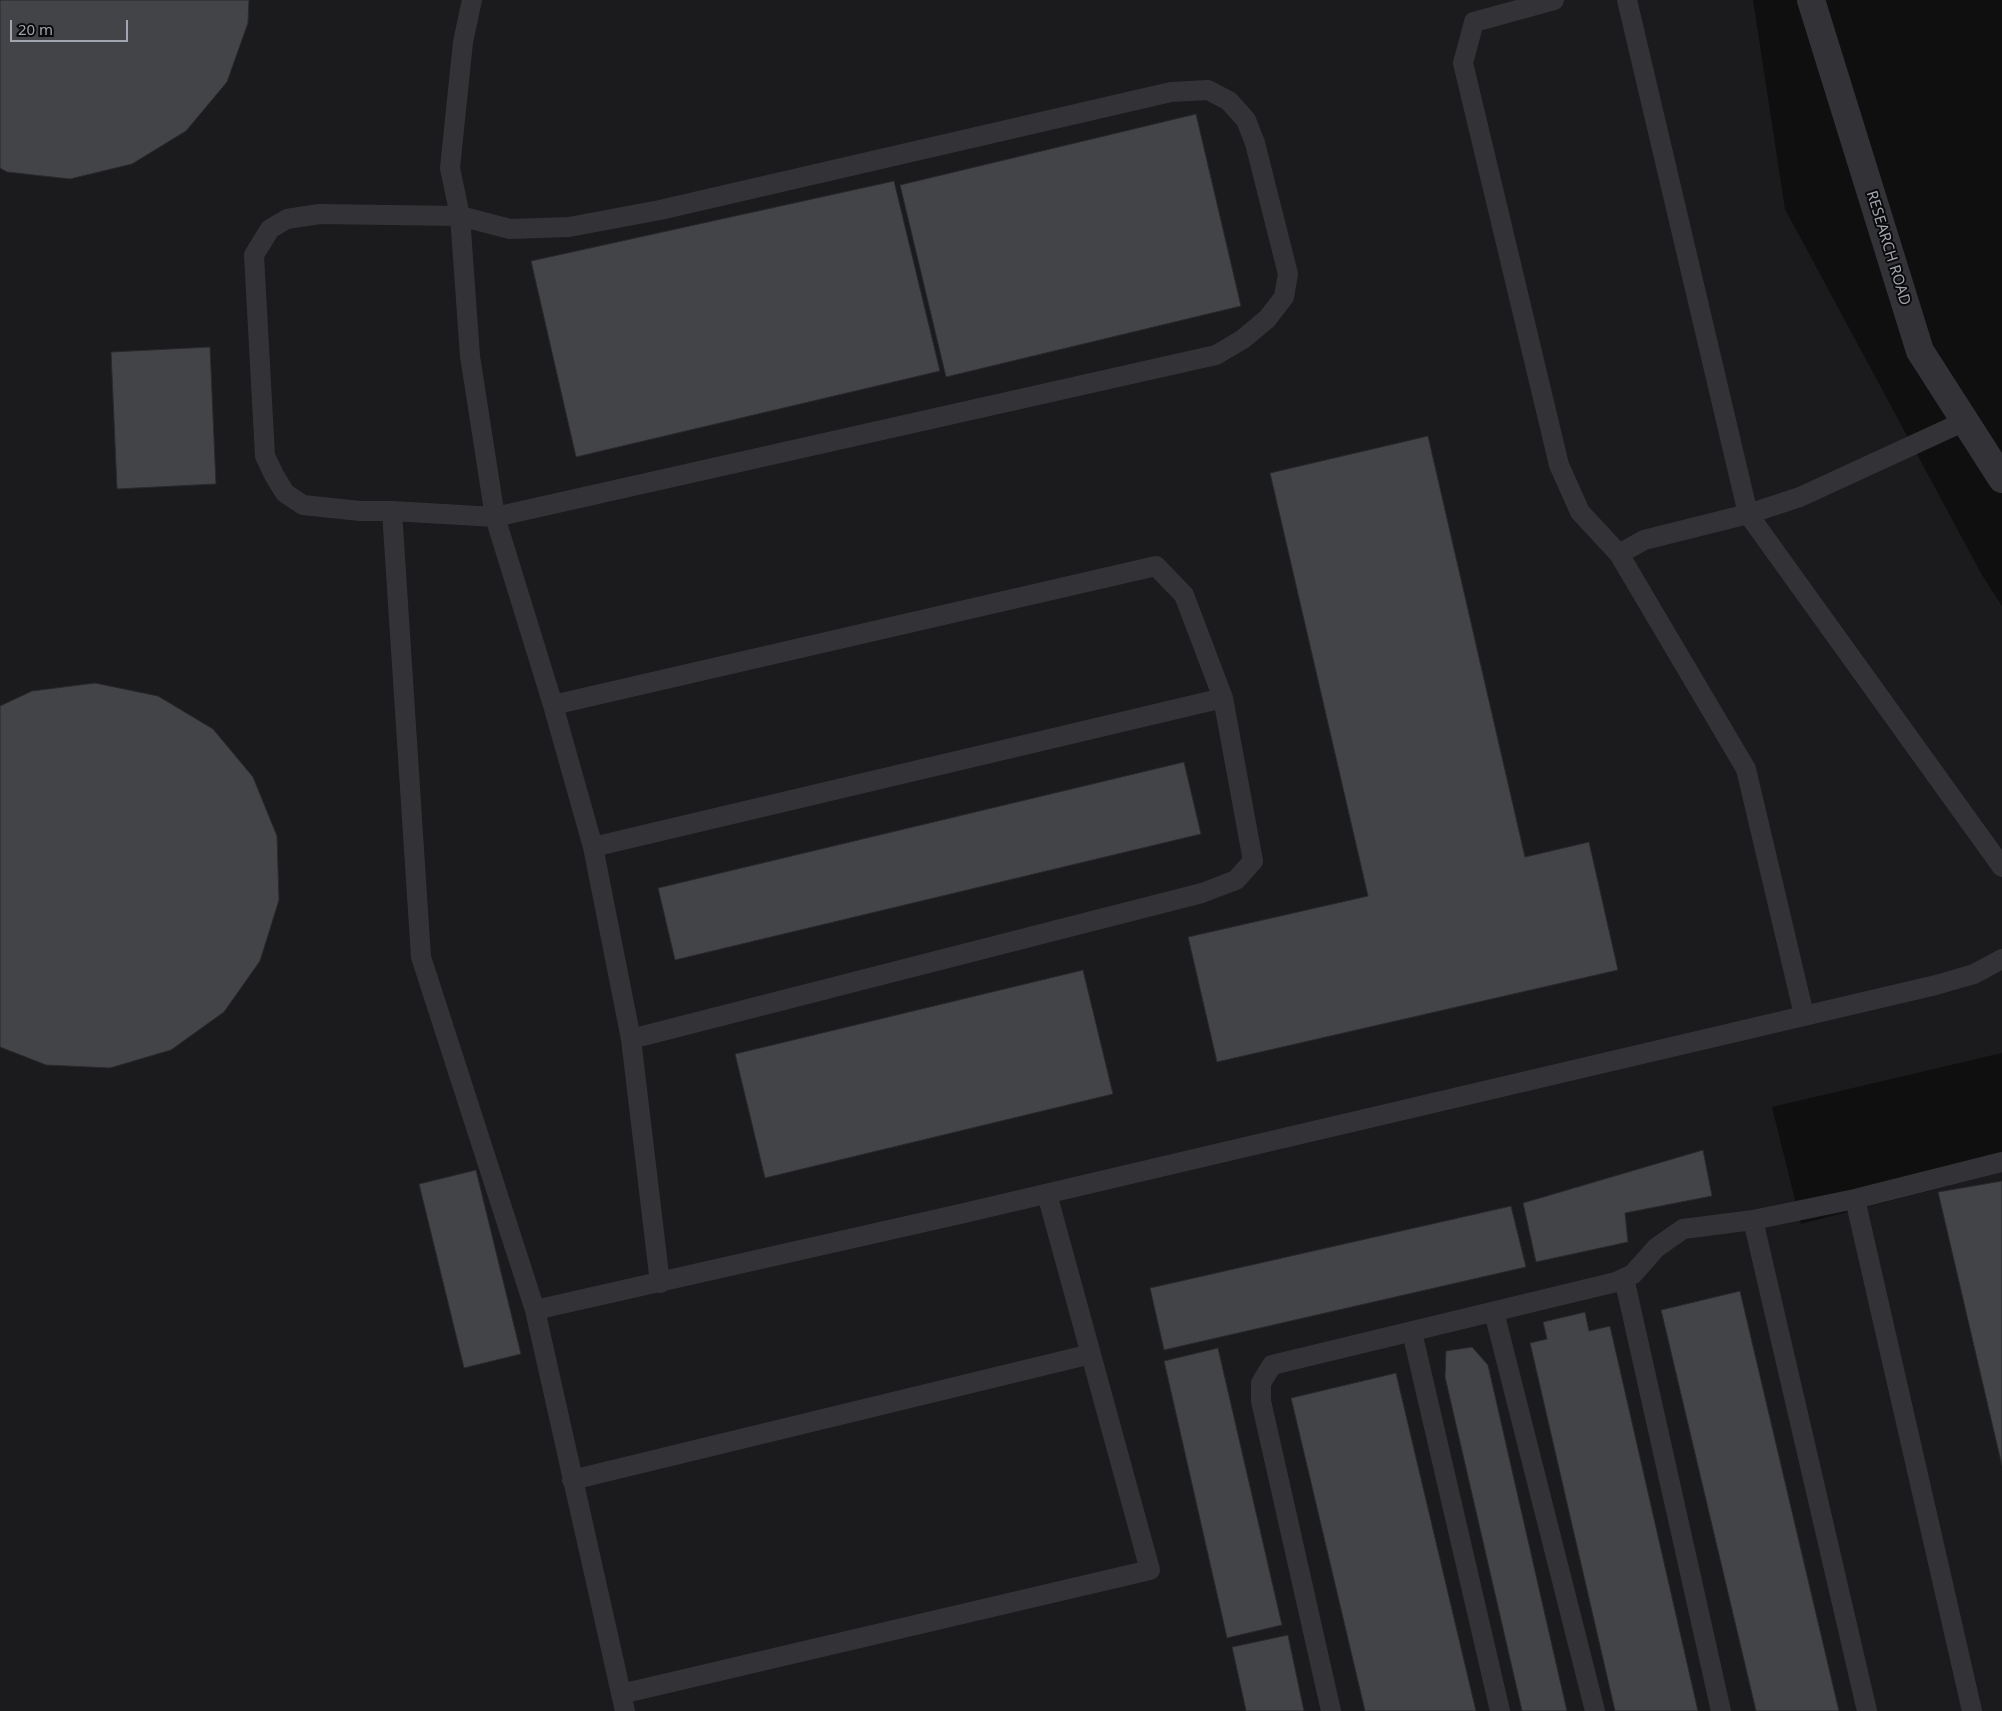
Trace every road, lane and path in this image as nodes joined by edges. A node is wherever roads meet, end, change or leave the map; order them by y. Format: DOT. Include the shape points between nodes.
graph roads {
  1 [pos="472,0"];
  2 [pos="1554,0"];
  3 [pos="1627,0"];
  4 [pos="1811,0"];
  5 [pos="460,216"];
  6 [pos="1965,421"];
  7 [pos="2002,479"];
  8 [pos="392,511"];
  9 [pos="1748,514"];
  10 [pos="495,517"];
  11 [pos="1620,554"];
  12 [pos="1223,698"];
  13 [pos="553,705"];
  14 [pos="593,847"];
  15 [pos="2002,867"];
  16 [pos="2002,959"];
  17 [pos="1804,1015"];
  18 [pos="632,1039"];
  19 [pos="2002,1162"];
  20 [pos="1047,1194"];
  21 [pos="1855,1199"];
  22 [pos="1753,1220"];
  23 [pos="1624,1278"];
  24 [pos="660,1283"];
  25 [pos="534,1310"];
  26 [pos="1494,1312"];
  27 [pos="1412,1332"];
  28 [pos="1091,1354"];
  29 [pos="572,1480"];
  30 [pos="623,1703"];
  31 [pos="1331,1711"];
  32 [pos="1500,1711"];
  33 [pos="1595,1711"];
  34 [pos="1721,1711"];
  35 [pos="1867,1711"];
  36 [pos="1972,1711"];
  1 -- 5 [label="lane" via="463,42 450,168"];
  2 -- 11 [label="lane" via="1474,22 1463,63 1559,465 1580,512"];
  3 -- 9 [label="lane"];
  4 -- 6 [label="street, RESEARCH ROAD" via="1920,351"];
  5 -- 8 [label="lane" via="319,214 287,219 270,228 254,255 265,456 274,475 285,493 303,505"];
  5 -- 10 [label="lane" via="470,356"];
  5 -- 10 [label="lane" via="510,229 569,227 660,210 1171,92 1208,90 1229,101 1246,120 1255,143 1288,274 1284,297 1267,319 1216,355"];
  6 -- 7 [label="street, RESEARCH ROAD"];
  6 -- 9 [label="lane" via="1800,497"];
  8 -- 10 [label="lane"];
  8 -- 25 [label="lane" via="421,956"];
  9 -- 11 [label="lane" via="1644,540"];
  9 -- 15 [label="lane"];
  10 -- 13 [label="lane"];
  11 -- 17 [label="lane" via="1746,769"];
  12 -- 13 [label="lane" via="1184,595 1156,566"];
  12 -- 14 [label="lane"];
  12 -- 18 [label="lane" via="1253,861 1236,880 1202,892"];
  13 -- 14 [label="lane"];
  14 -- 18 [label="lane"];
  16 -- 17 [label="lane" via="1974,974 1936,985"];
  17 -- 20 [label="lane"];
  18 -- 24 [label="lane"];
  19 -- 21 [label="lane"];
  20 -- 24 [label="lane"];
  20 -- 28 [label="lane"];
  21 -- 22 [label="lane"];
  21 -- 36 [label="lane"];
  22 -- 23 [label="lane" via="1684,1229 1656,1248 1633,1274"];
  22 -- 35 [label="lane"];
  23 -- 26 [label="lane"];
  23 -- 34 [label="lane"];
  24 -- 25 [label="lane"];
  25 -- 29 [label="lane"];
  26 -- 27 [label="lane"];
  26 -- 33 [label="lane"];
  27 -- 31 [label="lane" via="1272,1365 1261,1383 1261,1401"];
  27 -- 32 [label="lane"];
  28 -- 29 [label="lane"];
  28 -- 30 [label="lane" via="1150,1570"];
  29 -- 30 [label="lane"];
}
